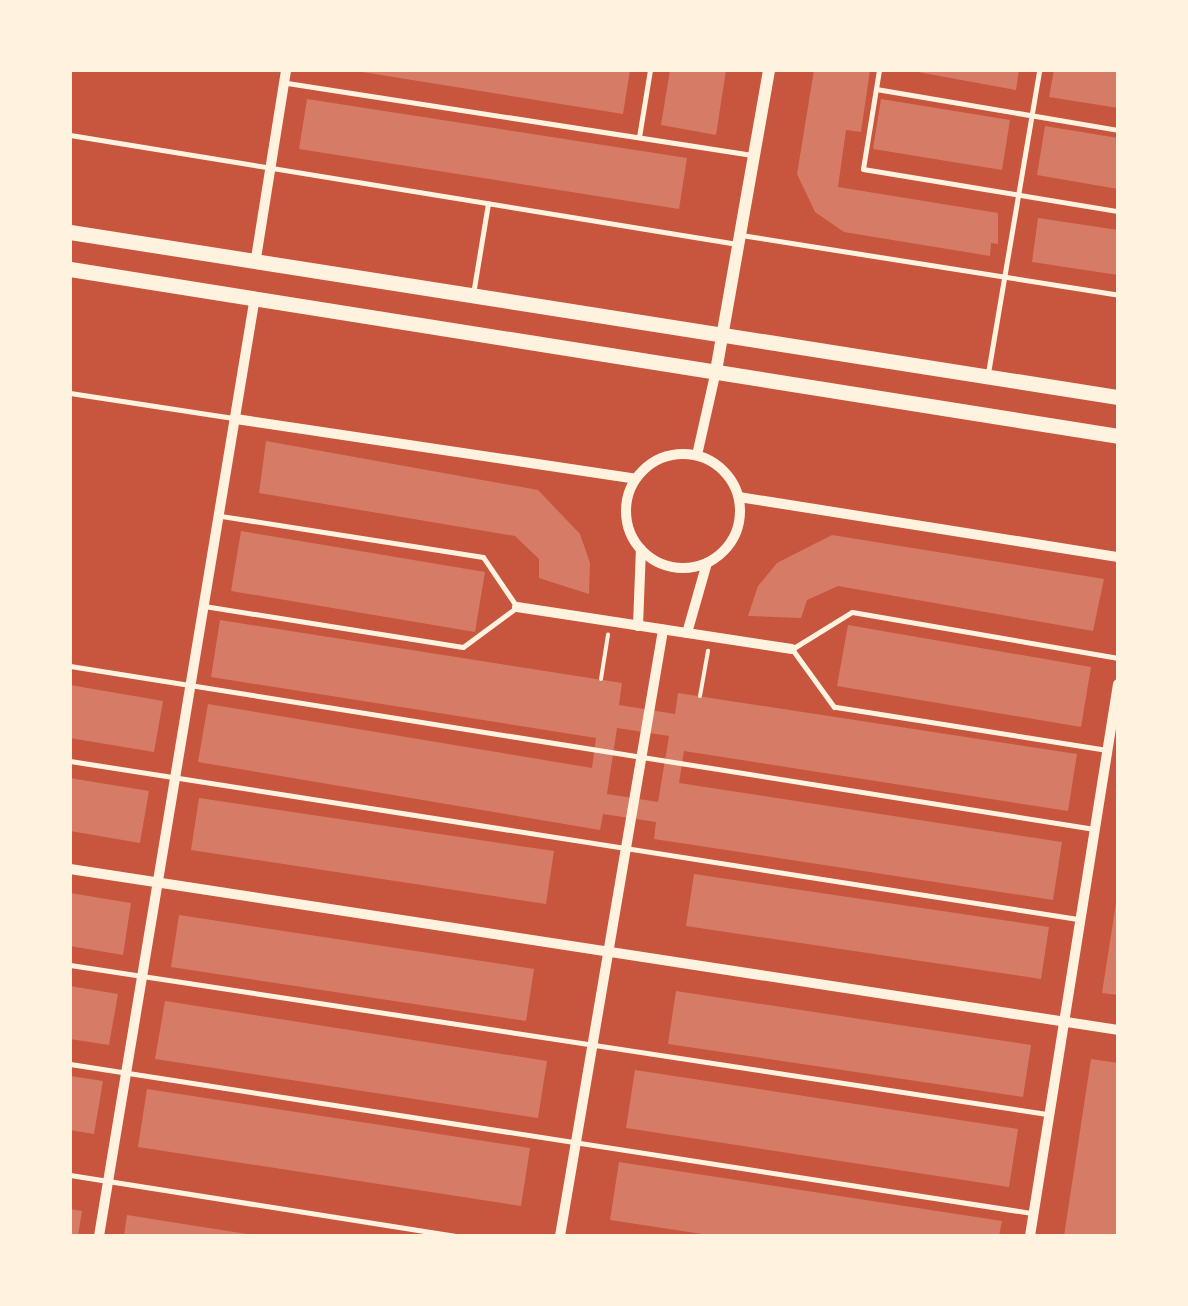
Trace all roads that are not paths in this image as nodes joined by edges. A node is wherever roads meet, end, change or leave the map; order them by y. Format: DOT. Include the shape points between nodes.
graph roads {
  1 [pos="650,70"];
  2 [pos="769,70"];
  3 [pos="879,70"];
  4 [pos="1040,70"];
  5 [pos="286,76"];
  6 [pos="876,89"];
  7 [pos="1032,115"];
  8 [pos="1118,130"];
  9 [pos="70,136"];
  10 [pos="639,138"];
  11 [pos="753,155"];
  12 [pos="270,168"];
  13 [pos="1018,194"];
  14 [pos="488,203"];
  15 [pos="1118,211"];
  16 [pos="70,232"];
  17 [pos="738,239"];
  18 [pos="256,258"];
  19 [pos="70,269"];
  20 [pos="1004,277"];
  21 [pos="1118,295"];
  22 [pos="256,297"];
  23 [pos="472,297"];
  24 [pos="723,332"];
  25 [pos="716,372"];
  26 [pos="988,374"];
  27 [pos="70,393"];
  28 [pos="1118,397"];
  29 [pos="236,419"];
  30 [pos="1118,436"];
  31 [pos="697,455"];
  32 [pos="636,478"];
  33 [pos="739,497"];
  34 [pos="220,516"];
  35 [pos="641,549"];
  36 [pos="1118,557"];
  37 [pos="707,563"];
  38 [pos="204,606"];
  39 [pos="517,607"];
  40 [pos="638,626"];
  41 [pos="663,630"];
  42 [pos="687,633"];
  43 [pos="792,650"];
  44 [pos="1118,658"];
  45 [pos="70,666"];
  46 [pos="1118,684"];
  47 [pos="191,685"];
  48 [pos="1108,750"];
  49 [pos="642,757"];
  50 [pos="70,762"];
  51 [pos="176,778"];
  52 [pos="1095,829"];
  53 [pos="626,849"];
  54 [pos="70,869"];
  55 [pos="158,882"];
  56 [pos="1081,920"];
  57 [pos="609,952"];
  58 [pos="70,965"];
  59 [pos="142,978"];
  60 [pos="1064,1022"];
  61 [pos="1118,1030"];
  62 [pos="592,1046"];
  63 [pos="70,1064"];
  64 [pos="126,1072"];
  65 [pos="1050,1114"];
  66 [pos="576,1142"];
  67 [pos="70,1175"];
  68 [pos="108,1181"];
  69 [pos="1034,1213"];
  70 [pos="98,1236"];
  71 [pos="457,1236"];
  72 [pos="560,1236"];
  73 [pos="1030,1236"];
  1 -- 10 [label="lane"];
  2 -- 11 [label="street"];
  3 -- 6 [label="lane"];
  4 -- 7 [label="lane"];
  5 -- 10 [label="lane"];
  5 -- 12 [label="street"];
  6 -- 7 [label="lane"];
  6 -- 13 [label="lane" via="863,169"];
  7 -- 8 [label="lane"];
  7 -- 13 [label="lane"];
  9 -- 12 [label="lane"];
  10 -- 11 [label="lane"];
  11 -- 17 [label="street"];
  12 -- 14 [label="lane"];
  12 -- 18 [label="street"];
  13 -- 15 [label="lane"];
  13 -- 20 [label="lane"];
  14 -- 17 [label="lane"];
  14 -- 23 [label="lane"];
  16 -- 18 [label="main road"];
  17 -- 20 [label="lane"];
  17 -- 24 [label="street"];
  18 -- 23 [label="main road"];
  19 -- 22 [label="main road"];
  20 -- 21 [label="lane"];
  20 -- 26 [label="lane"];
  22 -- 25 [label="main road"];
  22 -- 29 [label="street"];
  23 -- 24 [label="main road"];
  24 -- 25 [label="street"];
  24 -- 26 [label="main road"];
  25 -- 30 [label="main road"];
  25 -- 31 [label="street"];
  26 -- 28 [label="main road"];
  27 -- 29 [label="lane"];
  29 -- 32 [label="street"];
  29 -- 34 [label="street"];
  31 -- 32 [label="street" via="658,459"];
  31 -- 33 [label="street" via="728,474"];
  32 -- 35 [label="street" via="627,526"];
  33 -- 36 [label="street"];
  33 -- 37 [label="street" via="733,540"];
  34 -- 38 [label="street"];
  34 -- 39 [label="lane" via="483,557"];
  35 -- 37 [label="street" via="668,566"];
  35 -- 40 [label="street"];
  37 -- 42 [label="street"];
  38 -- 39 [label="lane" via="463,647"];
  38 -- 47 [label="street"];
  39 -- 40 [label="street"];
  40 -- 41 [label="street"];
  41 -- 42 [label="street"];
  41 -- 49 [label="street"];
  42 -- 43 [label="street"];
  43 -- 44 [label="lane" via="852,612"];
  43 -- 48 [label="lane" via="834,706"];
  45 -- 47 [label="lane"];
  46 -- 48 [label="street"];
  47 -- 49 [label="lane"];
  47 -- 51 [label="street"];
  48 -- 52 [label="street"];
  49 -- 52 [label="lane"];
  49 -- 53 [label="street"];
  50 -- 51 [label="lane"];
  51 -- 53 [label="lane"];
  51 -- 55 [label="street"];
  52 -- 56 [label="street"];
  53 -- 56 [label="lane"];
  53 -- 57 [label="street"];
  54 -- 55 [label="street"];
  55 -- 57 [label="street"];
  55 -- 59 [label="street"];
  56 -- 60 [label="street"];
  57 -- 60 [label="street"];
  57 -- 62 [label="street"];
  58 -- 59 [label="lane"];
  59 -- 62 [label="lane"];
  59 -- 64 [label="street"];
  60 -- 61 [label="street"];
  60 -- 65 [label="street"];
  62 -- 65 [label="lane"];
  62 -- 66 [label="street"];
  63 -- 64 [label="lane"];
  64 -- 66 [label="lane"];
  64 -- 68 [label="street"];
  65 -- 69 [label="street"];
  66 -- 69 [label="lane"];
  66 -- 72 [label="street"];
  67 -- 68 [label="lane"];
  68 -- 70 [label="street"];
  68 -- 71 [label="lane"];
  69 -- 73 [label="street"];
}
